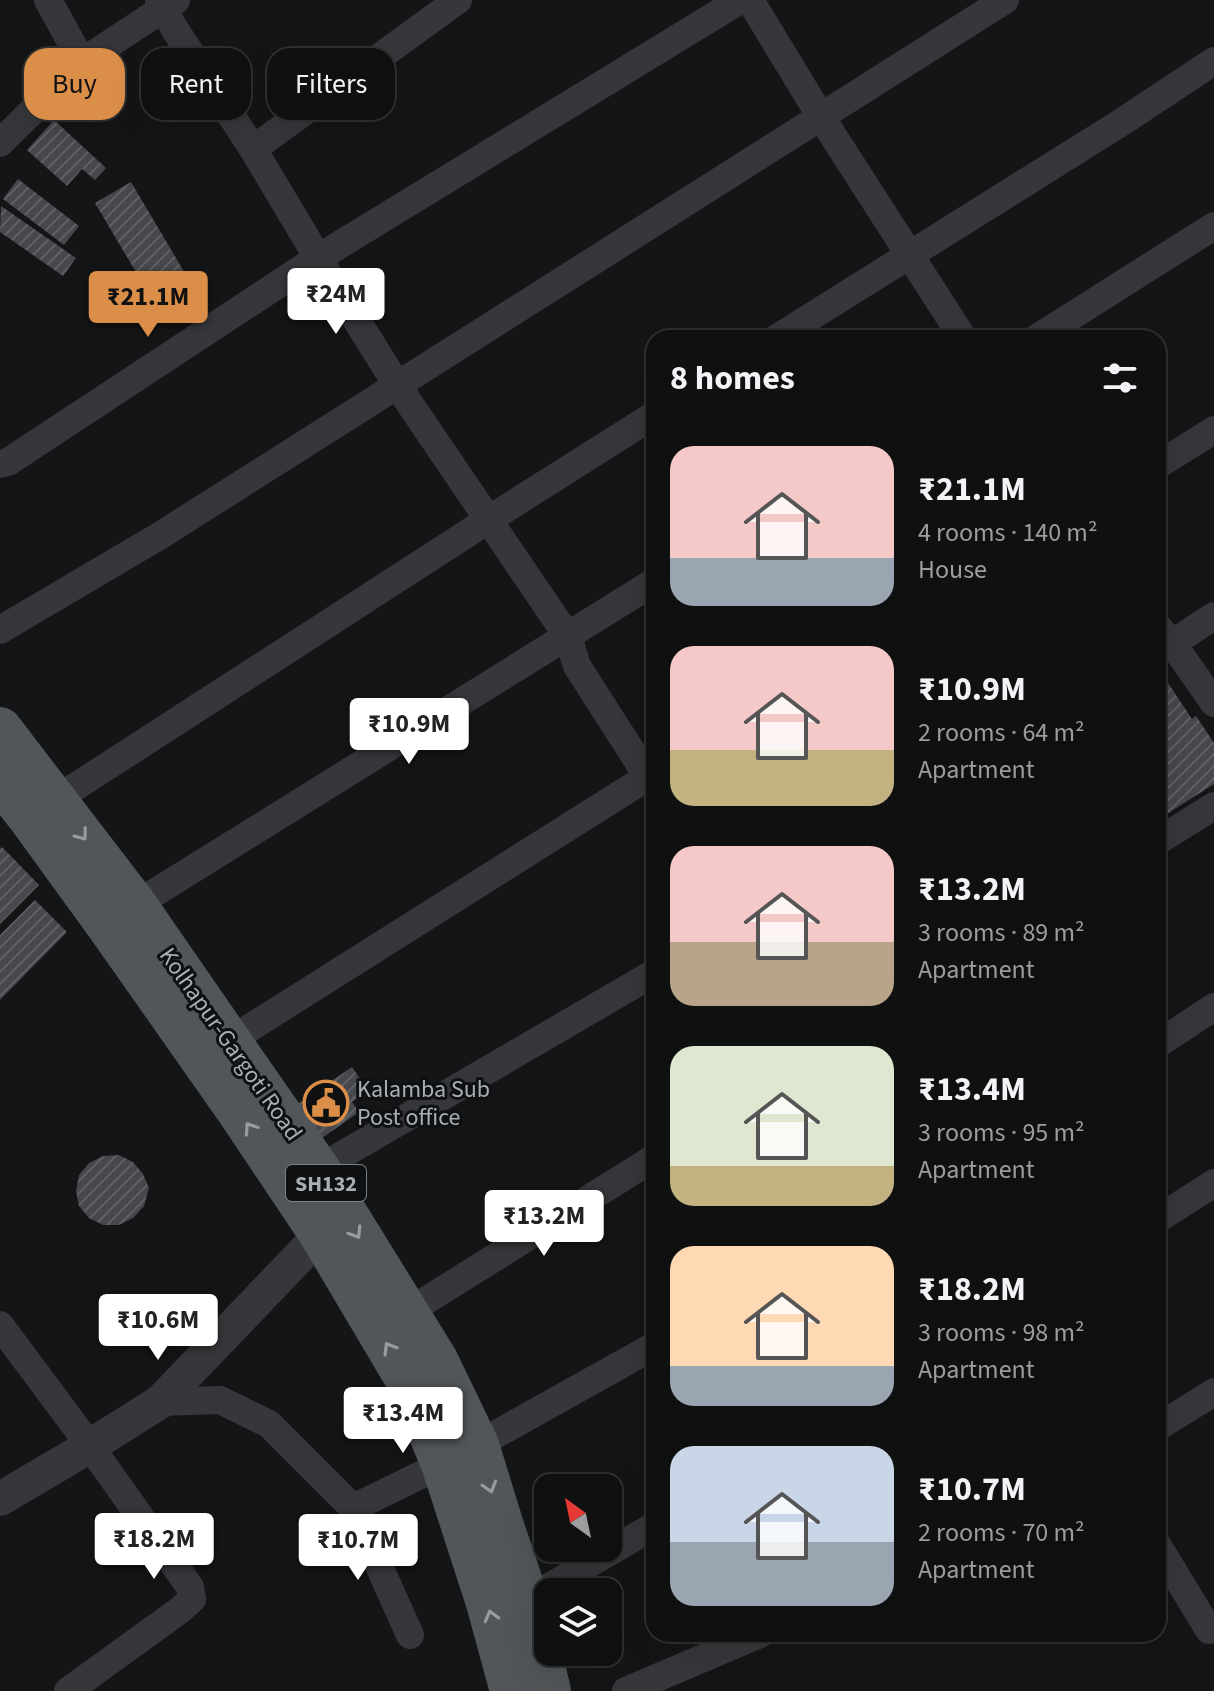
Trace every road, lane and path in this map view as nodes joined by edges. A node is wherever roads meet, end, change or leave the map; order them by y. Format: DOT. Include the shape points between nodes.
graph roads {
  1 [pos="48,0"];
  2 [pos="458,0"];
  3 [pos="740,0"];
  4 [pos="750,0"];
  5 [pos="1005,0"];
  6 [pos="166,3"];
  7 [pos="74,48"];
  8 [pos="102,48"];
  9 [pos="1214,61"];
  10 [pos="821,117"];
  11 [pos="24,119"];
  12 [pos="0,143"];
  13 [pos="253,149"];
  14 [pos="1214,226"];
  15 [pos="910,255"];
  16 [pos="318,258"];
  17 [pos="790,330"];
  18 [pos="958,330"];
  19 [pos="1050,330"];
  20 [pos="397,385"];
  21 [pos="646,420"];
  22 [pos="1214,430"];
  23 [pos="1166,460"];
  24 [pos="0,464"];
  25 [pos="488,520"];
  26 [pos="646,587"];
  27 [pos="1214,616"];
  28 [pos="0,630"];
  29 [pos="568,637"];
  30 [pos="1166,640"];
  31 [pos="1166,645"];
  32 [pos="1214,703"];
  33 [pos="0,729"];
  34 [pos="646,769"];
  35 [pos="0,780"];
  36 [pos="646,782"];
  37 [pos="55,800"];
  38 [pos="1214,806"];
  39 [pos="1166,836"];
  40 [pos="135,905"];
  41 [pos="646,978"];
  42 [pos="1214,1007"];
  43 [pos="1166,1039"];
  44 [pos="229,1041"];
  45 [pos="646,1163"];
  46 [pos="318,1169"];
  47 [pos="1214,1183"];
  48 [pos="1166,1214"];
  49 [pos="321,1234"];
  50 [pos="406,1313"];
  51 [pos="0,1325"];
  52 [pos="646,1350"];
  53 [pos="1214,1392"];
  54 [pos="160,1402"];
  55 [pos="1166,1422"];
  56 [pos="90,1446"];
  57 [pos="460,1455"];
  58 [pos="0,1499"];
  59 [pos="353,1508"];
  60 [pos="646,1531"];
  61 [pos="1166,1559"];
  62 [pos="527,1600"];
  63 [pos="1209,1630"];
  64 [pos="410,1635"];
  65 [pos="741,1642"];
  66 [pos="68,1691"];
  67 [pos="512,1691"];
  68 [pos="549,1691"];
  69 [pos="626,1691"];
  1 -- 7 [label="street"];
  2 -- 13 [label="street"];
  3 -- 16 [label="street"];
  4 -- 10 [label="street"];
  5 -- 10 [label="street"];
  6 -- 8 [label="street"];
  6 -- 13 [label="street" via="174,28"];
  9 -- 15 [label="street"];
  10 -- 15 [label="street"];
  10 -- 20 [label="street"];
  11 -- 12 [label="street"];
  13 -- 16 [label="street"];
  14 -- 19 [label="street"];
  15 -- 17 [label="street"];
  15 -- 18 [label="street"];
  16 -- 20 [label="street"];
  16 -- 24 [label="street"];
  20 -- 25 [label="street"];
  20 -- 28 [label="street"];
  21 -- 25 [label="street"];
  22 -- 23 [label="street"];
  25 -- 29 [label="street"];
  25 -- 37 [label="street"];
  26 -- 29 [label="street"];
  27 -- 30 [label="street"];
  29 -- 34 [label="street" via="577,666"];
  29 -- 40 [label="street"];
  31 -- 32 [label="street"];
  33 -- 37 [label="main road, Kolhapur-Gargoti Road / SH132"];
  49 -- 35 [label="main road, one-way" via="120,941"];
  36 -- 44 [label="street"];
  37 -- 40 [label="main road, Kolhapur-Gargoti Road / SH132, one-way"];
  38 -- 39 [label="street"];
  40 -- 44 [label="main road, Kolhapur-Gargoti Road / SH132"];
  41 -- 46 [label="street"];
  42 -- 43 [label="street"];
  44 -- 46 [label="main road, Kolhapur-Gargoti Road / SH132"];
  45 -- 50 [label="street"];
  46 -- 50 [label="main road, Kolhapur-Gargoti Road / SH132, one-way"];
  47 -- 48 [label="street"];
  49 -- 54 [label="street"];
  57 -- 49 [label="main road, one-way" via="410,1384"];
  50 -- 57 [label="main road, Kolhapur-Gargoti Road / SH132" via="436,1360"];
  51 -- 56 [label="street"];
  52 -- 57 [label="street"];
  53 -- 55 [label="street"];
  54 -- 56 [label="street"];
  54 -- 59 [label="street" via="220,1400 269,1424"];
  56 -- 58 [label="street"];
  56 -- 66 [label="street" via="190,1587 192,1599"];
  57 -- 59 [label="street"];
  57 -- 62 [label="main road, Kolhapur-Gargoti Road / SH132, one-way" via="501,1523"];
  67 -- 57 [label="main road, one-way" via="488,1603"];
  59 -- 64 [label="street"];
  60 -- 62 [label="street"];
  61 -- 63 [label="street"];
  62 -- 68 [label="main road, Kolhapur-Gargoti Road / SH132"];
  65 -- 69 [label="street"];
}
